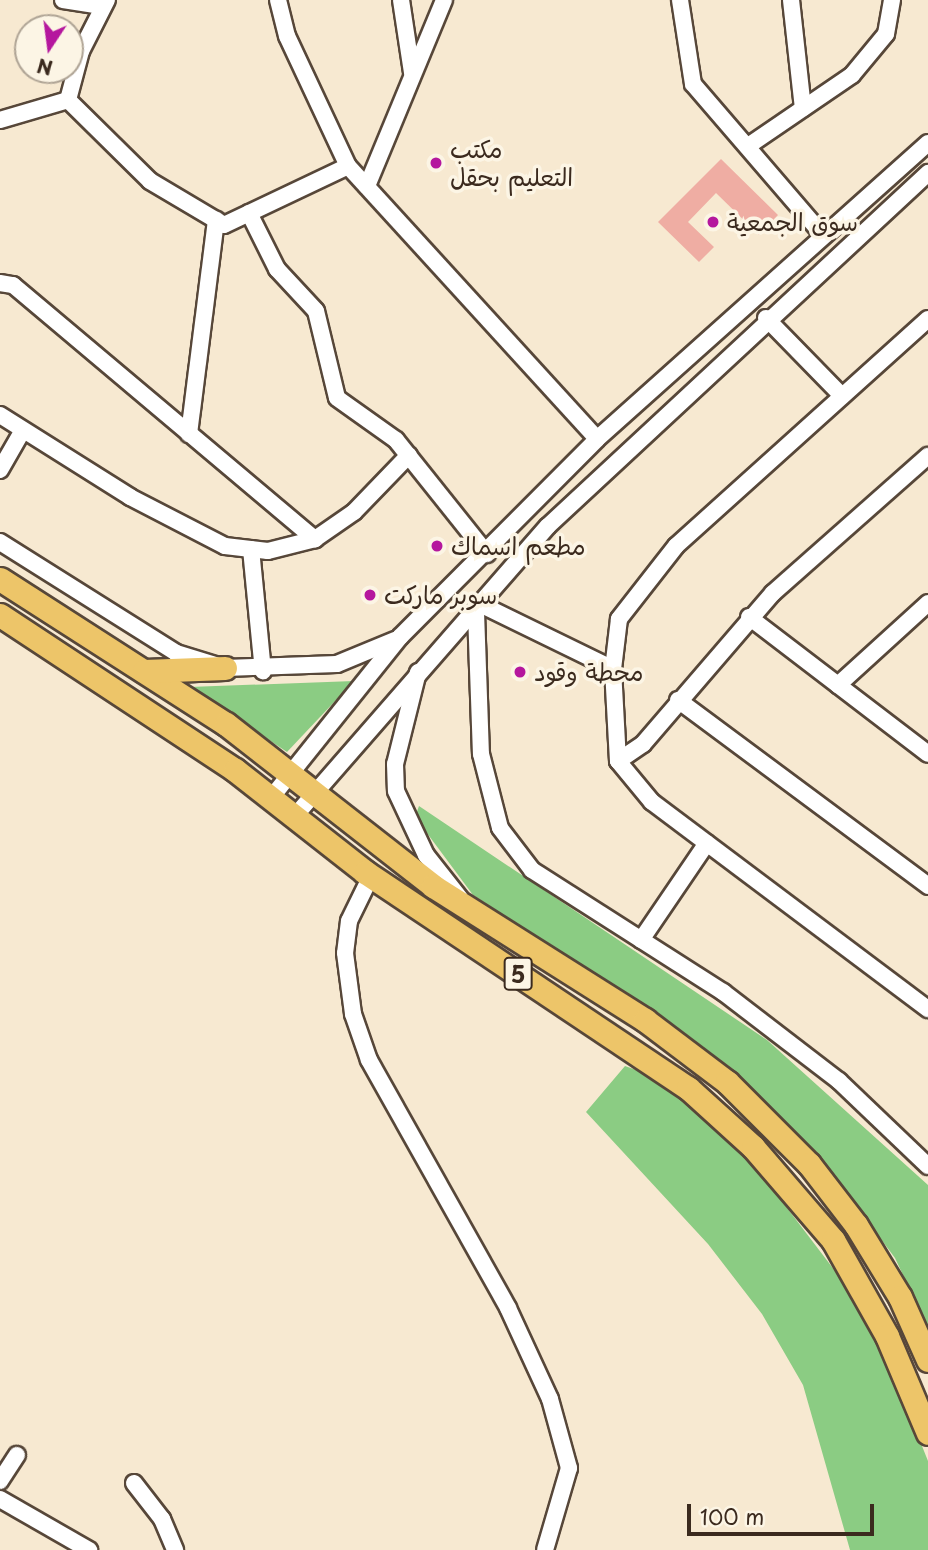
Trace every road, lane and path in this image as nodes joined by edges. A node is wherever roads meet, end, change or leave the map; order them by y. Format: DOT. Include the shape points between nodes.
graph roads {
  1 [pos="63,0"];
  2 [pos="278,0"];
  3 [pos="401,0"];
  4 [pos="444,0"];
  5 [pos="680,0"];
  6 [pos="791,0"];
  7 [pos="891,0"];
  8 [pos="105,3"];
  9 [pos="412,76"];
  10 [pos="68,100"];
  11 [pos="803,108"];
  12 [pos="0,120"];
  13 [pos="928,143"];
  14 [pos="748,146"];
  15 [pos="348,166"];
  16 [pos="928,173"];
  17 [pos="367,187"];
  18 [pos="249,213"];
  19 [pos="216,220"];
  20 [pos="822,234"];
  21 [pos="0,283"];
  22 [pos="766,318"];
  23 [pos="928,318"];
  24 [pos="842,396"];
  25 [pos="0,415"];
  26 [pos="23,430"];
  27 [pos="189,434"];
  28 [pos="600,436"];
  29 [pos="409,455"];
  30 [pos="928,456"];
  31 [pos="620,457"];
  32 [pos="0,470"];
  33 [pos="315,539"];
  34 [pos="0,542"];
  35 [pos="251,549"];
  36 [pos="486,554"];
  37 [pos="0,579"];
  38 [pos="928,603"];
  39 [pos="479,609"];
  40 [pos="0,615"];
  41 [pos="749,617"];
  42 [pos="400,637"];
  43 [pos="225,668"];
  44 [pos="419,669"];
  45 [pos="613,669"];
  46 [pos="144,671"];
  47 [pos="263,671"];
  48 [pos="838,685"];
  49 [pos="678,700"];
  50 [pos="928,754"];
  51 [pos="618,761"];
  52 [pos="291,775"];
  53 [pos="313,792"];
  54 [pos="271,798"];
  55 [pos="294,817"];
  56 [pos="707,843"];
  57 [pos="371,876"];
  58 [pos="928,886"];
  59 [pos="471,910"];
  60 [pos="641,940"];
  61 [pos="928,1009"];
  62 [pos="928,1166"];
  63 [pos="928,1360"];
  64 [pos="928,1433"];
  65 [pos="17,1455"];
  66 [pos="0,1481"];
  67 [pos="134,1483"];
  68 [pos="0,1499"];
  69 [pos="89,1550"];
  70 [pos="176,1550"];
  71 [pos="545,1550"];
  1 -- 8 [label="street"];
  2 -- 15 [label="street" via="287,36"];
  3 -- 9 [label="street"];
  4 -- 9 [label="street"];
  5 -- 14 [label="street" via="693,84"];
  6 -- 11 [label="street"];
  7 -- 11 [label="street" via="886,34 852,75"];
  8 -- 10 [label="street"];
  9 -- 17 [label="street"];
  10 -- 12 [label="street"];
  10 -- 19 [label="street" via="150,181"];
  11 -- 14 [label="street"];
  13 -- 20 [label="street"];
  14 -- 20 [label="street"];
  15 -- 17 [label="street"];
  15 -- 18 [label="street"];
  16 -- 22 [label="street"];
  17 -- 28 [label="street"];
  18 -- 19 [label="street" via="224,225"];
  18 -- 29 [label="street" via="277,269 316,312 337,398"];
  19 -- 27 [label="street"];
  20 -- 28 [label="street"];
  21 -- 27 [label="street" via="13,285"];
  22 -- 24 [label="street"];
  22 -- 31 [label="street"];
  23 -- 24 [label="street"];
  24 -- 45 [label="street" via="676,546 636,592 619,619"];
  25 -- 26 [label="street"];
  26 -- 32 [label="street"];
  26 -- 35 [label="street" via="142,503 225,546"];
  27 -- 33 [label="street"];
  28 -- 31 [label="street"];
  28 -- 36 [label="street"];
  29 -- 33 [label="street" via="354,512"];
  29 -- 36 [label="street"];
  30 -- 41 [label="street"];
  31 -- 39 [label="street" via="548,526"];
  33 -- 35 [label="street"];
  34 -- 43 [label="street" via="176,653"];
  35 -- 47 [label="street"];
  36 -- 42 [label="street"];
  37 -- 46 [label="highway, 5"];
  38 -- 48 [label="street"];
  39 -- 44 [label="street"];
  39 -- 45 [label="street"];
  39 -- 60 [label="street" via="481,754 500,828 532,870"];
  40 -- 54 [label="highway, 5"];
  41 -- 48 [label="street"];
  41 -- 49 [label="street"];
  42 -- 47 [label="street" via="337,664"];
  42 -- 52 [label="street"];
  43 -- 46 [label="highway"];
  43 -- 47 [label="street"];
  44 -- 53 [label="street"];
  44 -- 59 [label="street" via="395,764 396,791 426,855"];
  45 -- 51 [label="street"];
  46 -- 52 [label="highway, 5"];
  48 -- 50 [label="street"];
  49 -- 51 [label="street" via="643,744"];
  49 -- 58 [label="street"];
  51 -- 56 [label="street" via="652,802"];
  52 -- 53 [label="highway, 5"];
  52 -- 54 [label="street"];
  53 -- 55 [label="street"];
  53 -- 59 [label="highway, 5"];
  54 -- 55 [label="highway, 5"];
  55 -- 57 [label="highway, 5"];
  56 -- 60 [label="street"];
  56 -- 61 [label="street"];
  57 -- 64 [label="highway, 5" via="678,1081 753,1147 833,1240 887,1336"];
  57 -- 71 [label="street" via="348,931 353,1014 369,1060 508,1308 550,1399 569,1468"];
  59 -- 63 [label="highway, 5" via="645,1020 727,1082 809,1164 856,1225 900,1297"];
  60 -- 62 [label="street" via="723,992 839,1081"];
  65 -- 66 [label="street"];
  67 -- 70 [label="street" via="163,1520"];
  68 -- 69 [label="street"];
}
